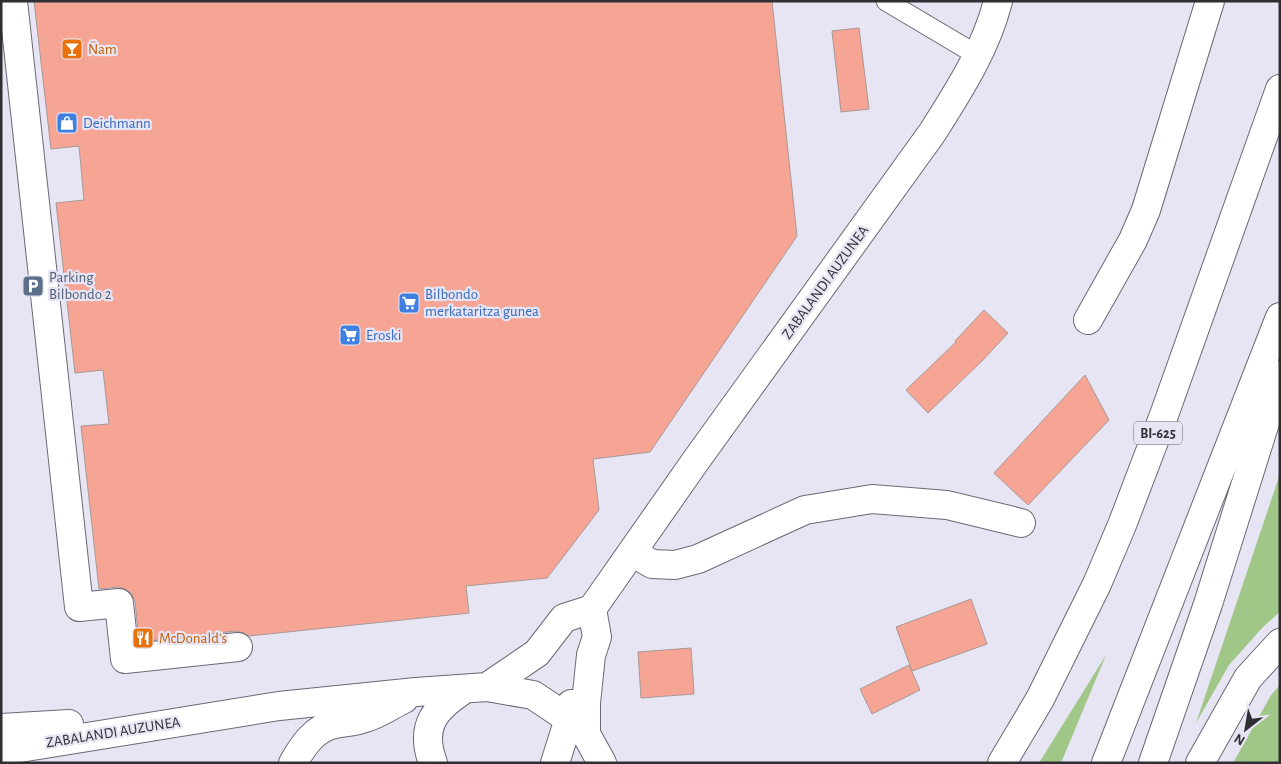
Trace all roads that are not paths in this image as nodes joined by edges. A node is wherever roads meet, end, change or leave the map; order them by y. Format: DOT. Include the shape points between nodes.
graph roads {
  1 [pos="13,1"];
  2 [pos="886,1"];
  3 [pos="998,1"];
  4 [pos="1210,1"];
  5 [pos="977,55"];
  6 [pos="1280,89"];
  7 [pos="1280,317"];
  8 [pos="1088,320"];
  9 [pos="1280,375"];
  10 [pos="1021,523"];
  11 [pos="632,552"];
  12 [pos="592,608"];
  13 [pos="1280,643"];
  14 [pos="238,647"];
  15 [pos="476,688"];
  16 [pos="416,692"];
  17 [pos="226,714"];
  18 [pos="577,727"];
  19 [pos="1,728"];
  20 [pos="1,750"];
  21 [pos="293,763"];
  22 [pos="433,763"];
  23 [pos="555,763"];
  24 [pos="602,763"];
  25 [pos="1002,763"];
  26 [pos="1106,763"];
  27 [pos="1152,763"];
  28 [pos="1200,763"];
  1 -- 14 [label="street" via="79,607 119,603 125,659"];
  2 -- 5 [label="lane"];
  3 -- 5 [label="street, ZABALANDI AUZUNEA"];
  4 -- 8 [label="street" via="1146,210"];
  5 -- 11 [label="street, ZABALANDI AUZUNEA" via="932,133"];
  6 -- 25 [label="street, BI-625" via="1122,525 1097,584 1040,699"];
  7 -- 26 [label="street"];
  9 -- 27 [label="street" via="1208,604"];
  10 -- 11 [label="street" via="947,505 872,499 805,510 698,559 675,565 652,564"];
  11 -- 12 [label="street, ZABALANDI AUZUNEA"];
  12 -- 15 [label="street" via="564,618 537,653"];
  12 -- 18 [label="street, ZABALANDI AUZUNEA" via="597,637 591,655 586,703"];
  13 -- 28 [label="street" via="1248,678"];
  15 -- 16 [label="street, ZABALANDI AUZUNEA"];
  15 -- 18 [label="street, ZABALANDI AUZUNEA" via="533,695"];
  15 -- 22 [label="street" via="441,706 433,717 427,738"];
  16 -- 17 [label="street, ZABALANDI AUZUNEA"];
  16 -- 21 [label="street, ZABALANDI AUZUNEA" via="368,717 318,730"];
  17 -- 19 [label="street, ZABALANDI AUZUNEA"];
  17 -- 20 [label="street, ZABALANDI AUZUNEA"];
  18 -- 23 [label="street, ZABALANDI AUZUNEA"];
  18 -- 24 [label="street, ZABALANDI AUZUNEA"];
}
